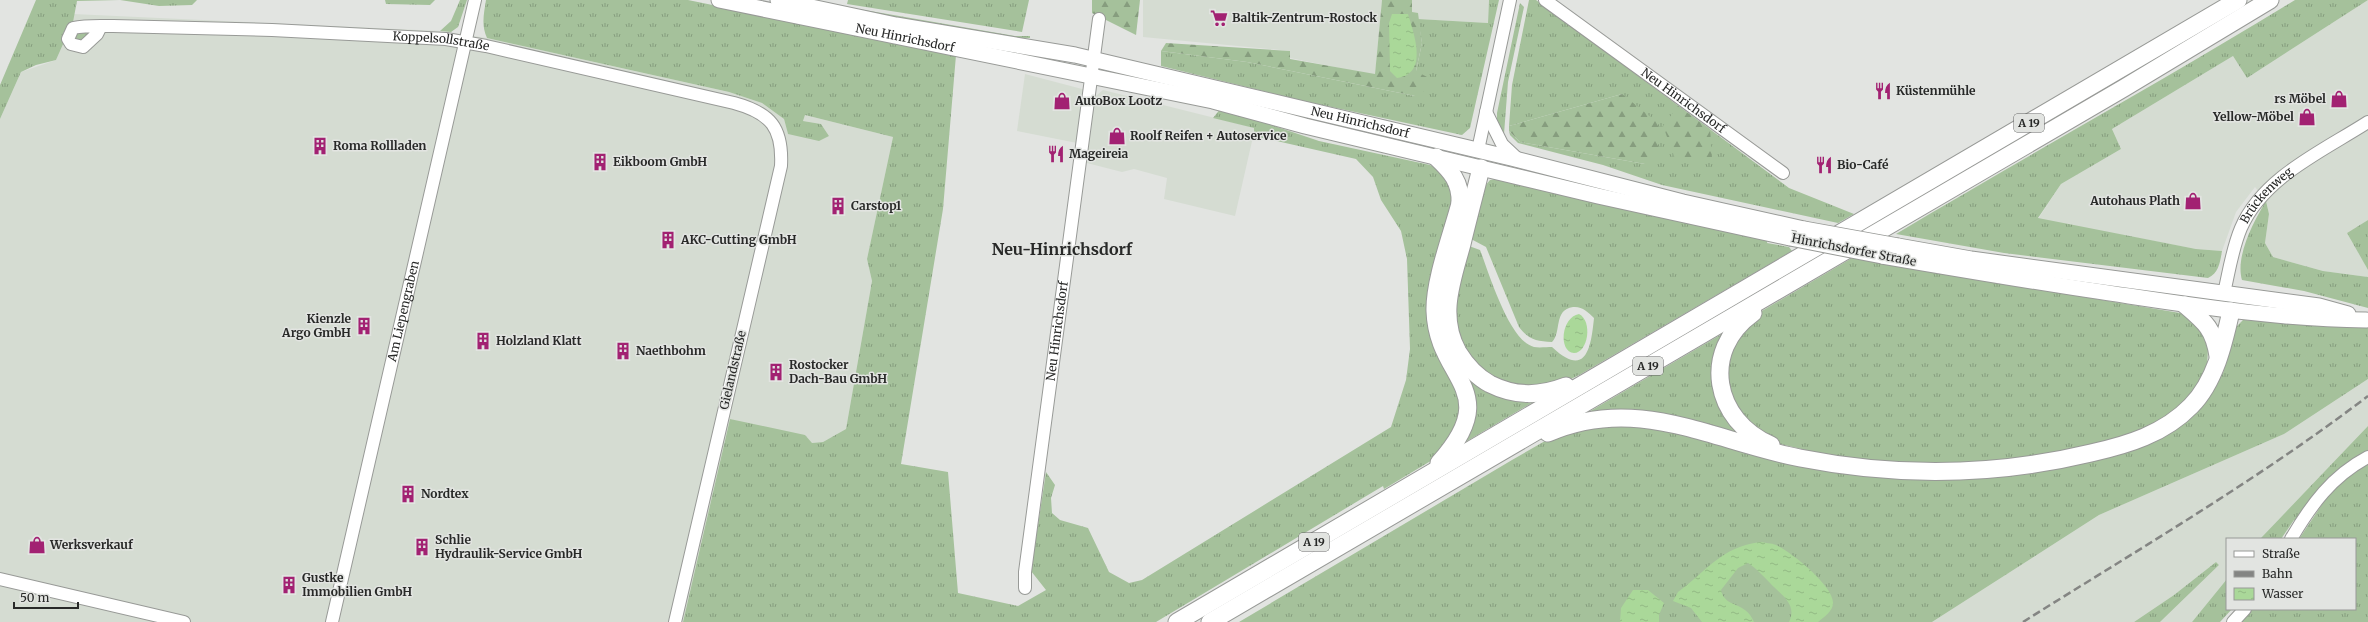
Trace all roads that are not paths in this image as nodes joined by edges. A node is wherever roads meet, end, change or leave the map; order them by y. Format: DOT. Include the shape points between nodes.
graph roads {
  1 [pos="475,0"];
  2 [pos="719,0"];
  3 [pos="778,0"];
  4 [pos="1510,0"];
  5 [pos="1545,0"];
  6 [pos="2238,0"];
  7 [pos="2270,0"];
  8 [pos="1099,19"];
  9 [pos="101,26"];
  10 [pos="465,42"];
  11 [pos="1100,61"];
  12 [pos="1072,71"];
  13 [pos="1092,75"];
  14 [pos="1486,112"];
  15 [pos="770,120"];
  16 [pos="2368,122"];
  17 [pos="1436,157"];
  18 [pos="1476,161"];
  19 [pos="1520,161"];
  20 [pos="1783,173"];
  21 [pos="1460,203"];
  22 [pos="1791,283"];
  23 [pos="2185,305"];
  24 [pos="2225,305"];
  25 [pos="2367,320"];
  26 [pos="2215,337"];
  27 [pos="2218,358"];
  28 [pos="1607,371"];
  29 [pos="1505,450"];
  30 [pos="2368,457"];
  31 [pos="1819,460"];
  32 [pos="1428,475"];
  33 [pos="2292,538"];
  34 [pos="0,579"];
  35 [pos="1025,588"];
  36 [pos="2244,610"];
  37 [pos="184,622"];
  38 [pos="332,622"];
  39 [pos="675,622"];
  40 [pos="1177,622"];
  41 [pos="1210,622"];
  42 [pos="2233,622"];
  1 -- 10 [label="street, Am Liepengraben"];
  2 -- 12 [label="main road, Neu Hinrichsdorf"];
  3 -- 11 [label="main road, Neu Hinrichsdorf" via="896,25 1027,46"];
  4 -- 14 [label="street"];
  5 -- 20 [label="street, Neu Hinrichsdorf"];
  6 -- 28 [label="highway, A 19"];
  7 -- 22 [label="highway, A 19"];
  8 -- 11 [label="street"];
  9 -- 10 [label="street, Koppelsollstraße" via="272,30"];
  10 -- 15 [label="street, Koppelsollstraße" via="734,103 760,112"];
  10 -- 38 [label="street, Am Liepengraben"];
  11 -- 12 [label="main road" via="1083,70"];
  11 -- 13 [label="main road"];
  11 -- 18 [label="main road, Neu Hinrichsdorf"];
  12 -- 13 [label="main road, Neu Hinrichsdorf"];
  13 -- 17 [label="main road, Neu Hinrichsdorf" via="1237,107"];
  13 -- 35 [label="street, Neu Hinrichsdorf" via="1025,572"];
  14 -- 18 [label="street"];
  14 -- 19 [label="street" via="1502,144"];
  15 -- 39 [label="street, Gielandstraße" via="781,142 781,166"];
  16 -- 24 [label="street, Brückenweg" via="2290,172 2257,202 2241,229"];
  17 -- 18 [label="main road, Neu Hinrichsdorf"];
  17 -- 21 [label="highway" via="1455,177 1460,191"];
  18 -- 19 [label="main road, Hinrichsdorfer Straße"];
  18 -- 21 [label="highway"];
  18 -- 23 [label="main road, Hinrichsdorfer Straße, bridge" via="1790,238 1882,256"];
  18 -- 28 [label="highway" via="1447,305 1449,332 1461,357 1472,370 1489,383 1524,394 1546,393"];
  19 -- 24 [label="main road, Hinrichsdorfer Straße, bridge" via="1804,229"];
  21 -- 32 [label="highway" via="1438,288 1435,311 1441,341 1466,392 1466,423 1459,439"];
  22 -- 29 [label="highway, A 19"];
  22 -- 31 [label="highway" via="1746,318 1734,331 1724,350 1720,380 1729,410 1748,433 1770,445"];
  23 -- 24 [label="main road, Hinrichsdorfer Straße"];
  23 -- 26 [label="highway" via="2205,322"];
  24 -- 25 [label="main road, Hinrichsdorfer Straße" via="2284,317"];
  24 -- 26 [label="highway"];
  24 -- 27 [label="highway"];
  26 -- 27 [label="highway"];
  27 -- 31 [label="highway" via="2204,389 2192,406 2174,421 2146,438 2118,447 2066,460 1982,471 1914,471"];
  28 -- 32 [label="highway, A 19"];
  29 -- 31 [label="highway" via="1570,426 1623,417 1666,422 1765,451"];
  29 -- 41 [label="highway, A 19"];
  30 -- 33 [label="street" via="2348,469 2323,492"];
  32 -- 40 [label="highway, A 19"];
  34 -- 37 [label="street"];
  36 -- 42 [label="street"];
}
